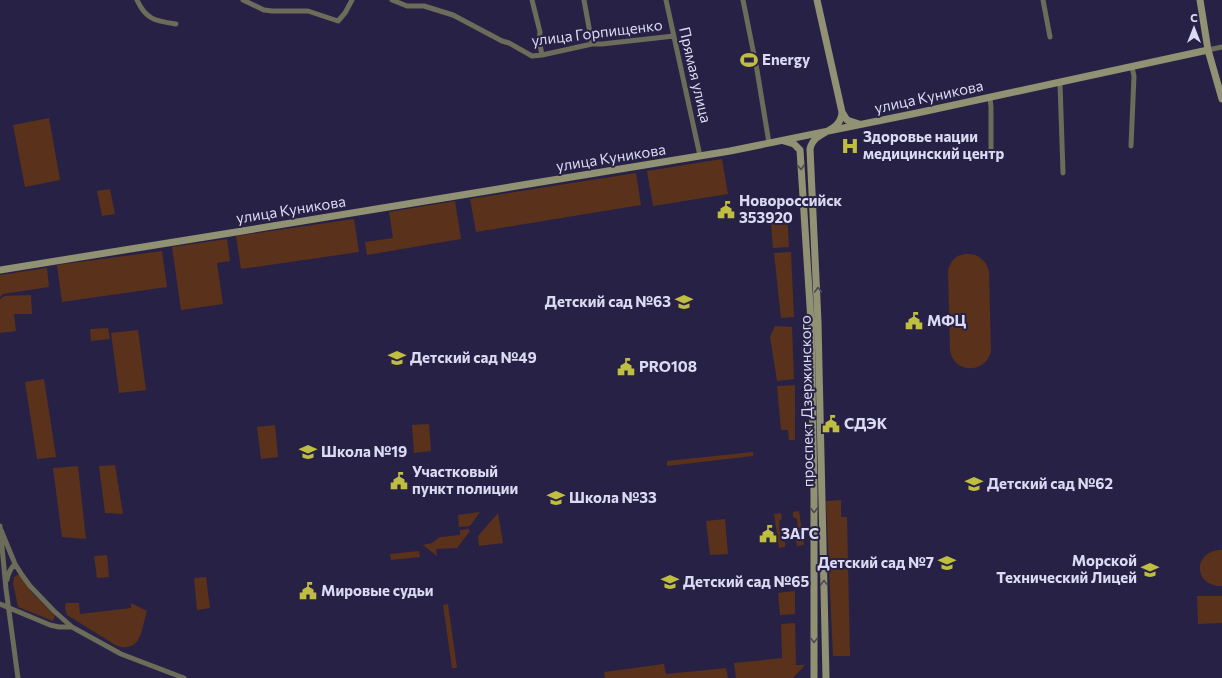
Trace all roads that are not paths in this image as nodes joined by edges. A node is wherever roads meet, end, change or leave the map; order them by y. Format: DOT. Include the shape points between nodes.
graph roads {
  1 [pos="137,0"];
  2 [pos="243,0"];
  3 [pos="352,0"];
  4 [pos="392,0"];
  5 [pos="532,0"];
  6 [pos="584,0"];
  7 [pos="666,0"];
  8 [pos="743,0"];
  9 [pos="817,0"];
  10 [pos="1043,0"];
  11 [pos="1200,0"];
  12 [pos="176,24"];
  13 [pos="674,36"];
  14 [pos="1050,37"];
  15 [pos="592,44"];
  16 [pos="1222,48"];
  17 [pos="1208,50"];
  18 [pos="542,55"];
  19 [pos="1132,67"];
  20 [pos="1060,83"];
  21 [pos="990,98"];
  22 [pos="1222,99"];
  23 [pos="842,112"];
  24 [pos="861,125"];
  25 [pos="826,132"];
  26 [pos="803,137"];
  27 [pos="782,140"];
  28 [pos="770,143"];
  29 [pos="1131,146"];
  30 [pos="810,149"];
  31 [pos="800,150"];
  32 [pos="991,155"];
  33 [pos="700,156"];
  34 [pos="1063,173"];
  35 [pos="0,270"];
  36 [pos="811,322"];
  37 [pos="818,322"];
  38 [pos="0,528"];
  39 [pos="15,564"];
  40 [pos="6,589"];
  41 [pos="0,604"];
  42 [pos="8,607"];
  43 [pos="72,626"];
  44 [pos="18,678"];
  45 [pos="184,678"];
  46 [pos="814,678"];
  47 [pos="826,678"];
  1 -- 12 [label="street" via="141,9 151,18 158,22"];
  2 -- 3 [label="street" via="264,10 308,11 338,21"];
  4 -- 18 [label="street, улица Горпищенко" via="407,6 424,6 452,15 527,54"];
  5 -- 18 [label="street" via="540,32"];
  6 -- 15 [label="street"];
  7 -- 13 [label="street, Прямая улица"];
  8 -- 28 [label="street"];
  9 -- 23 [label="street"];
  10 -- 14 [label="street"];
  11 -- 17 [label="street"];
  13 -- 15 [label="street, улица Горпищенко"];
  13 -- 33 [label="street, Прямая улица"];
  15 -- 18 [label="street, улица Горпищенко"];
  16 -- 17 [label="street, улица Куникова"];
  17 -- 19 [label="street, улица Куникова"];
  17 -- 22 [label="street"];
  19 -- 20 [label="street, улица Куникова"];
  19 -- 29 [label="street" via="1134,76"];
  20 -- 21 [label="street, улица Куникова"];
  20 -- 34 [label="street"];
  21 -- 24 [label="street, улица Куникова"];
  21 -- 32 [label="street"];
  23 -- 24 [label="street" via="847,120"];
  23 -- 25 [label="street" via="838,125"];
  24 -- 25 [label="street, улица Куникова"];
  25 -- 26 [label="street, улица Куникова"];
  25 -- 30 [label="street" via="814,141"];
  26 -- 27 [label="street, улица Куникова"];
  26 -- 30 [label="street"];
  26 -- 31 [label="street"];
  27 -- 28 [label="street, улица Куникова"];
  27 -- 31 [label="street" via="794,144"];
  28 -- 33 [label="street, улица Куникова"];
  37 -- 30 [label="street, проспект Дзержинского, one-way"];
  31 -- 36 [label="street, проспект Дзержинского, one-way"];
  33 -- 35 [label="street, улица Куникова"];
  36 -- 37 [label="street"];
  36 -- 46 [label="street, проспект Дзержинского, one-way"];
  47 -- 37 [label="street, проспект Дзержинского, one-way"];
  38 -- 39 [label="street"];
  38 -- 40 [label="street"];
  39 -- 40 [label="street" via="8,574"];
  39 -- 43 [label="street" via="40,598"];
  40 -- 42 [label="street"];
  41 -- 42 [label="street"];
  42 -- 43 [label="street" via="50,625"];
  42 -- 44 [label="street"];
  43 -- 45 [label="street" via="121,654"];
}
